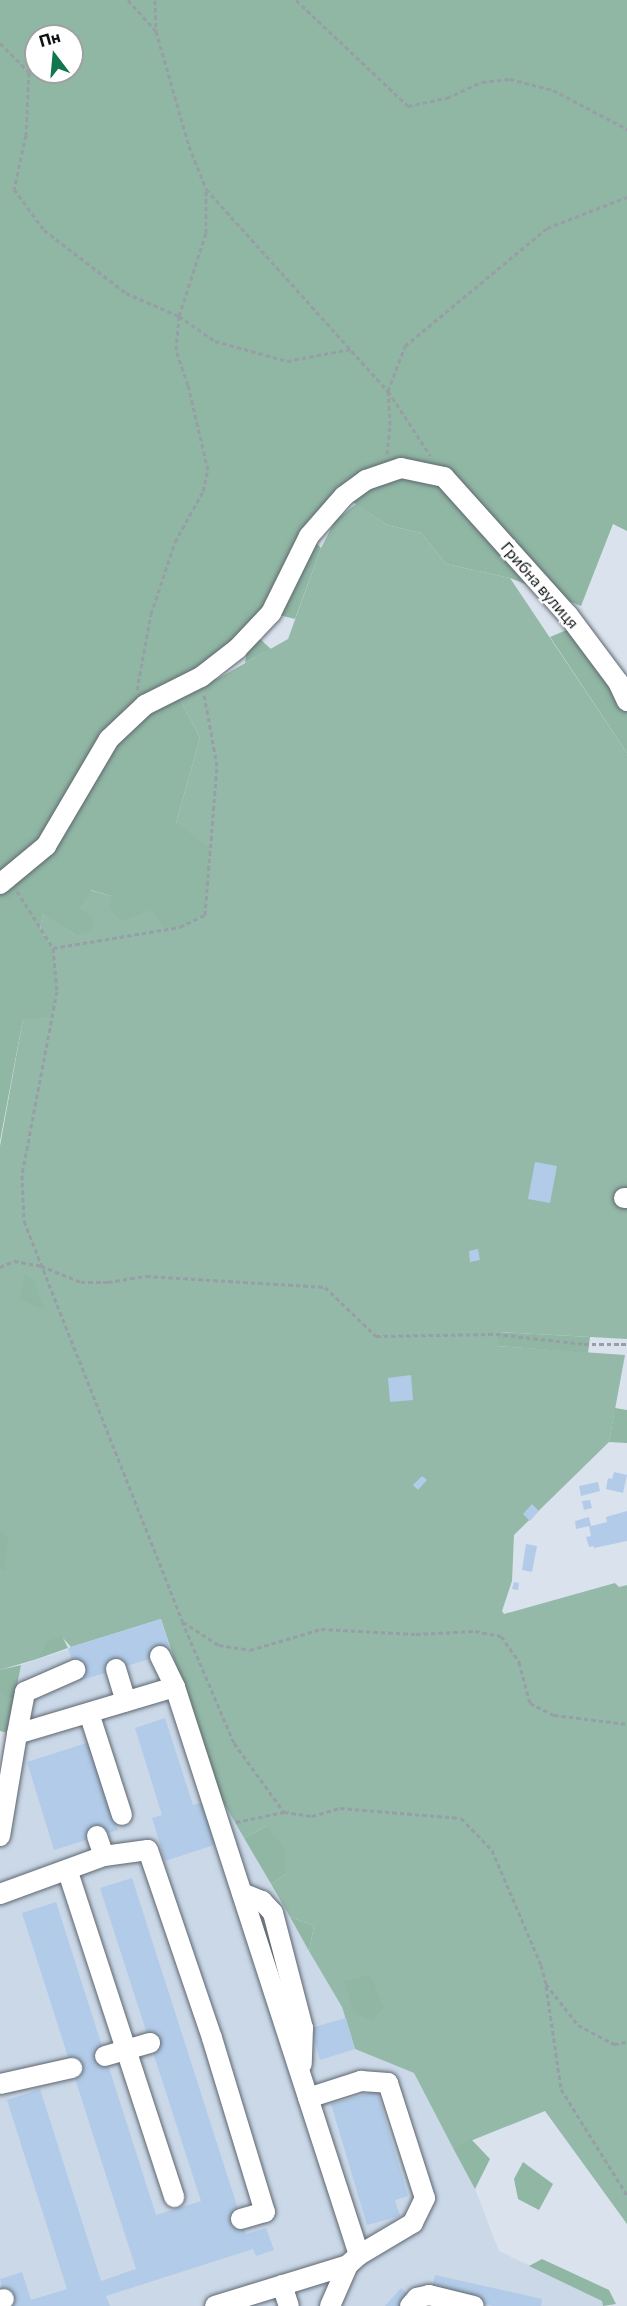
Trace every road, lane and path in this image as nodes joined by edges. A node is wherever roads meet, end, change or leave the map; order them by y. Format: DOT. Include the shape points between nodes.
graph roads {
  1 [pos="128,0"];
  2 [pos="155,0"];
  3 [pos="296,0"];
  4 [pos="156,31"];
  5 [pos="0,43"];
  6 [pos="627,129"];
  7 [pos="206,189"];
  8 [pos="627,197"];
  9 [pos="179,316"];
  10 [pos="351,349"];
  11 [pos="388,391"];
  12 [pos="379,476"];
  13 [pos="444,477"];
  14 [pos="201,677"];
  15 [pos="627,701"];
  16 [pos="134,716"];
  17 [pos="4,881"];
  18 [pos="53,948"];
  19 [pos="40,1266"];
  20 [pos="0,1267"];
  21 [pos="627,1344"];
  22 [pos="182,1621"];
  23 [pos="160,1656"];
  24 [pos="116,1669"];
  25 [pos="75,1670"];
  26 [pos="175,1687"];
  27 [pos="126,1702"];
  28 [pos="89,1713"];
  29 [pos="627,1724"];
  30 [pos="17,1734"];
  31 [pos="284,1812"];
  32 [pos="122,1815"];
  33 [pos="219,1825"];
  34 [pos="0,1836"];
  35 [pos="97,1836"];
  36 [pos="104,1857"];
  37 [pos="68,1872"];
  38 [pos="0,1894"];
  39 [pos="546,1984"];
  40 [pos="627,2042"];
  41 [pos="150,2043"];
  42 [pos="126,2049"];
  43 [pos="105,2056"];
  44 [pos="72,2068"];
  45 [pos="0,2084"];
  46 [pos="308,2098"];
  47 [pos="627,2195"];
  48 [pos="174,2197"];
  49 [pos="242,2219"];
  50 [pos="353,2260"];
  51 [pos="282,2285"];
  52 [pos="419,2297"];
  53 [pos="215,2306"];
  54 [pos="289,2306"];
  55 [pos="330,2306"];
  56 [pos="474,2306"];
  1 -- 4 [label="path"];
  2 -- 4 [label="path"];
  3 -- 6 [label="path" via="408,106 447,98 482,82 510,79 553,90"];
  4 -- 7 [label="path" via="189,147"];
  5 -- 9 [label="path" via="29,72 26,135 14,189 44,230 80,258 126,293"];
  7 -- 9 [label="path" via="206,233"];
  7 -- 10 [label="path"];
  8 -- 11 [label="path" via="547,228 405,346"];
  9 -- 10 [label="path" via="215,341 287,361"];
  9 -- 16 [label="path" via="176,350 208,470 203,491 175,542 151,614"];
  10 -- 11 [label="path"];
  11 -- 12 [label="path" via="390,425"];
  11 -- 13 [label="path"];
  12 -- 13 [label="street" via="401,468"];
  12 -- 14 [label="street" via="344,496 309,536 271,613 237,649"];
  13 -- 15 [label="street, Грибна вулиця" via="568,615 618,682"];
  14 -- 16 [label="street" via="145,705"];
  14 -- 18 [label="path" via="217,766 205,915 180,927"];
  16 -- 17 [label="street" via="109,739 46,846"];
  17 -- 18 [label="path"];
  18 -- 19 [label="path" via="57,991 22,1175 24,1221"];
  19 -- 20 [label="path" via="14,1261"];
  19 -- 21 [label="path" via="81,1282 146,1276 326,1287 376,1336 496,1334 584,1344"];
  19 -- 22 [label="path"];
  22 -- 29 [label="path" via="219,1645 250,1650 321,1629 416,1635 476,1631 501,1636 519,1662 530,1703 554,1715"];
  22 -- 31 [label="path" via="234,1743"];
  23 -- 26 [label="street"];
  24 -- 27 [label="street"];
  25 -- 30 [label="street" via="25,1692"];
  26 -- 27 [label="street"];
  26 -- 33 [label="street"];
  27 -- 28 [label="street"];
  28 -- 30 [label="street"];
  28 -- 32 [label="street"];
  30 -- 34 [label="street"];
  31 -- 33 [label="path"];
  31 -- 39 [label="path" via="312,1816 340,1808 460,1818 492,1850 542,1965"];
  33 -- 46 [label="street"];
  35 -- 36 [label="street"];
  36 -- 37 [label="street"];
  36 -- 49 [label="street" via="148,1850 212,2038 265,2212"];
  37 -- 38 [label="street"];
  37 -- 42 [label="street"];
  39 -- 40 [label="path" via="578,2025 614,2044"];
  39 -- 47 [label="path" via="561,2089"];
  41 -- 42 [label="street"];
  42 -- 43 [label="street"];
  42 -- 48 [label="street"];
  44 -- 45 [label="street"];
  46 -- 50 [label="street"];
  46 -- 50 [label="street" via="361,2081 388,2083 425,2198 413,2223"];
  50 -- 51 [label="street"];
  50 -- 55 [label="street"];
  51 -- 53 [label="street"];
  51 -- 54 [label="street"];
  52 -- 56 [label="street" via="429,2295"];
}
